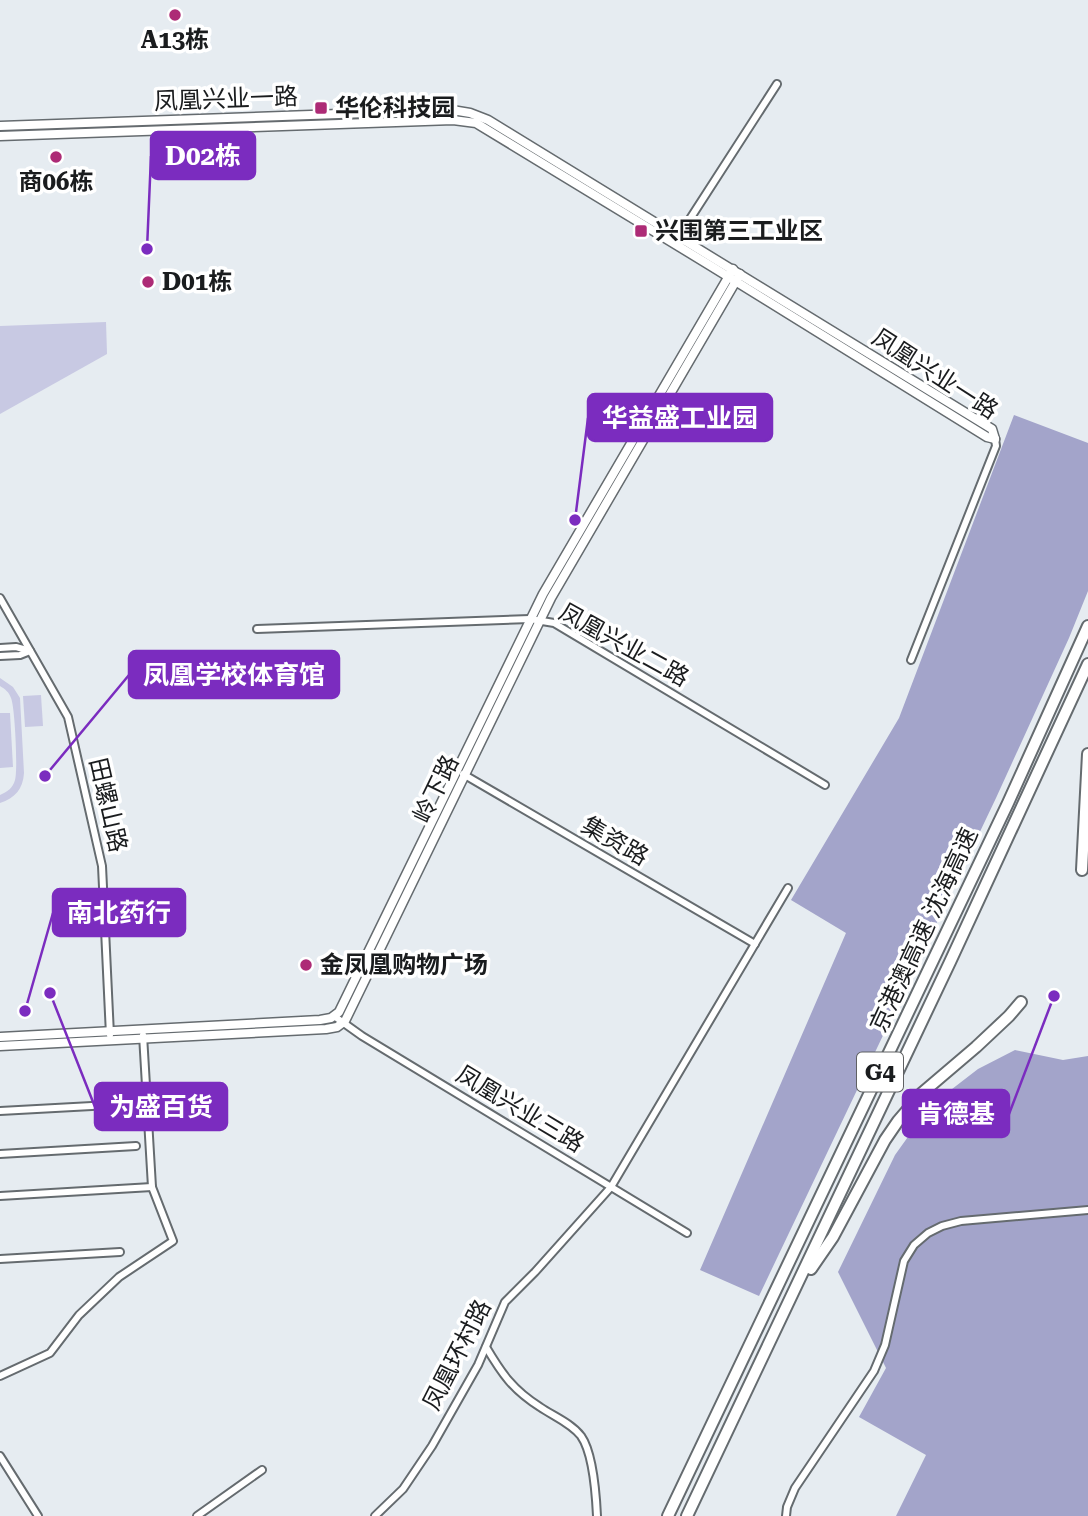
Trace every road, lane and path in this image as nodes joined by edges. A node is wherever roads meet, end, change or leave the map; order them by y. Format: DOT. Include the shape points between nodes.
graph roads {
  1 [pos="777,84"];
  2 [pos="0,126"];
  3 [pos="0,136"];
  4 [pos="676,240"];
  5 [pos="734,275"];
  6 [pos="995,439"];
  7 [pos="0,597"];
  8 [pos="535,620"];
  9 [pos="1088,626"];
  10 [pos="257,629"];
  11 [pos="0,648"];
  12 [pos="30,651"];
  13 [pos="0,656"];
  14 [pos="911,660"];
  15 [pos="1088,664"];
  16 [pos="1088,754"];
  17 [pos="461,772"];
  18 [pos="825,785"];
  19 [pos="1082,870"];
  20 [pos="788,888"];
  21 [pos="755,944"];
  22 [pos="1021,1002"];
  23 [pos="334,1016"];
  24 [pos="343,1023"];
  25 [pos="143,1034"];
  26 [pos="110,1036"];
  27 [pos="0,1037"];
  28 [pos="0,1046"];
  29 [pos="147,1103"];
  30 [pos="0,1111"];
  31 [pos="136,1146"];
  32 [pos="0,1154"];
  33 [pos="611,1186"];
  34 [pos="152,1187"];
  35 [pos="0,1196"];
  36 [pos="1088,1210"];
  37 [pos="687,1233"];
  38 [pos="120,1252"];
  39 [pos="0,1259"];
  40 [pos="791,1297"];
  41 [pos="486,1347"];
  42 [pos="0,1376"];
  43 [pos="0,1456"];
  44 [pos="262,1469"];
  45 [pos="38,1516"];
  46 [pos="197,1516"];
  47 [pos="375,1516"];
  48 [pos="597,1516"];
  49 [pos="668,1516"];
  50 [pos="687,1516"];
  51 [pos="786,1516"];
  1 -- 4 [label="street"];
  2 -- 4 [label="street, 凤凰兴业一路" via="463,111 488,120"];
  3 -- 4 [label="street, 凤凰兴业一路" via="466,121 484,127"];
  4 -- 5 [label="street, 凤凰兴业一路"];
  5 -- 6 [label="street, 凤凰兴业一路" via="992,429"];
  5 -- 8 [label="street, 岭下路"];
  6 -- 14 [label="street"];
  7 -- 12 [label="street, 田螺山路"];
  8 -- 10 [label="street, 凤凰兴业二路"];
  8 -- 17 [label="street, 岭下路"];
  8 -- 18 [label="street, 凤凰兴业二路" via="561,626"];
  9 -- 49 [label="highway, 京港澳高速 沈海高速 / G4"];
  11 -- 12 [label="street"];
  12 -- 13 [label="street"];
  12 -- 26 [label="street, 田螺山路" via="68,717 103,866"];
  15 -- 40 [label="highway, 京港澳高速 沈海高速 / G4"];
  16 -- 19 [label="highway"];
  17 -- 21 [label="street, 集资路"];
  17 -- 23 [label="street, 岭下路"];
  17 -- 24 [label="street, 岭下路"];
  20 -- 21 [label="street, 凤凰环村路"];
  21 -- 33 [label="street, 凤凰环村路"];
  22 -- 40 [label="highway" via="898,1121 833,1237"];
  23 -- 24 [label="street, 凤凰兴业三路"];
  23 -- 25 [label="street"];
  24 -- 25 [label="street" via="322,1029"];
  24 -- 33 [label="street, 凤凰兴业三路"];
  25 -- 26 [label="street"];
  25 -- 29 [label="street"];
  26 -- 27 [label="street"];
  26 -- 28 [label="street"];
  29 -- 30 [label="street"];
  29 -- 34 [label="street"];
  31 -- 32 [label="street"];
  33 -- 37 [label="street, 凤凰兴业三路"];
  33 -- 41 [label="street, 凤凰环村路" via="505,1302"];
  34 -- 35 [label="street"];
  34 -- 42 [label="street" via="173,1241 119,1277 79,1315 50,1353"];
  36 -- 51 [label="street" via="961,1222 942,1226 914,1245 904,1261 885,1345 874,1371 795,1488"];
  38 -- 39 [label="street"];
  40 -- 50 [label="highway, 京港澳高速 沈海高速 / G4"];
  41 -- 47 [label="street, 凤凰环村路" via="432,1446 402,1489"];
  41 -- 48 [label="street" via="514,1387 583,1439"];
  43 -- 45 [label="street"];
  44 -- 46 [label="street"];
}
